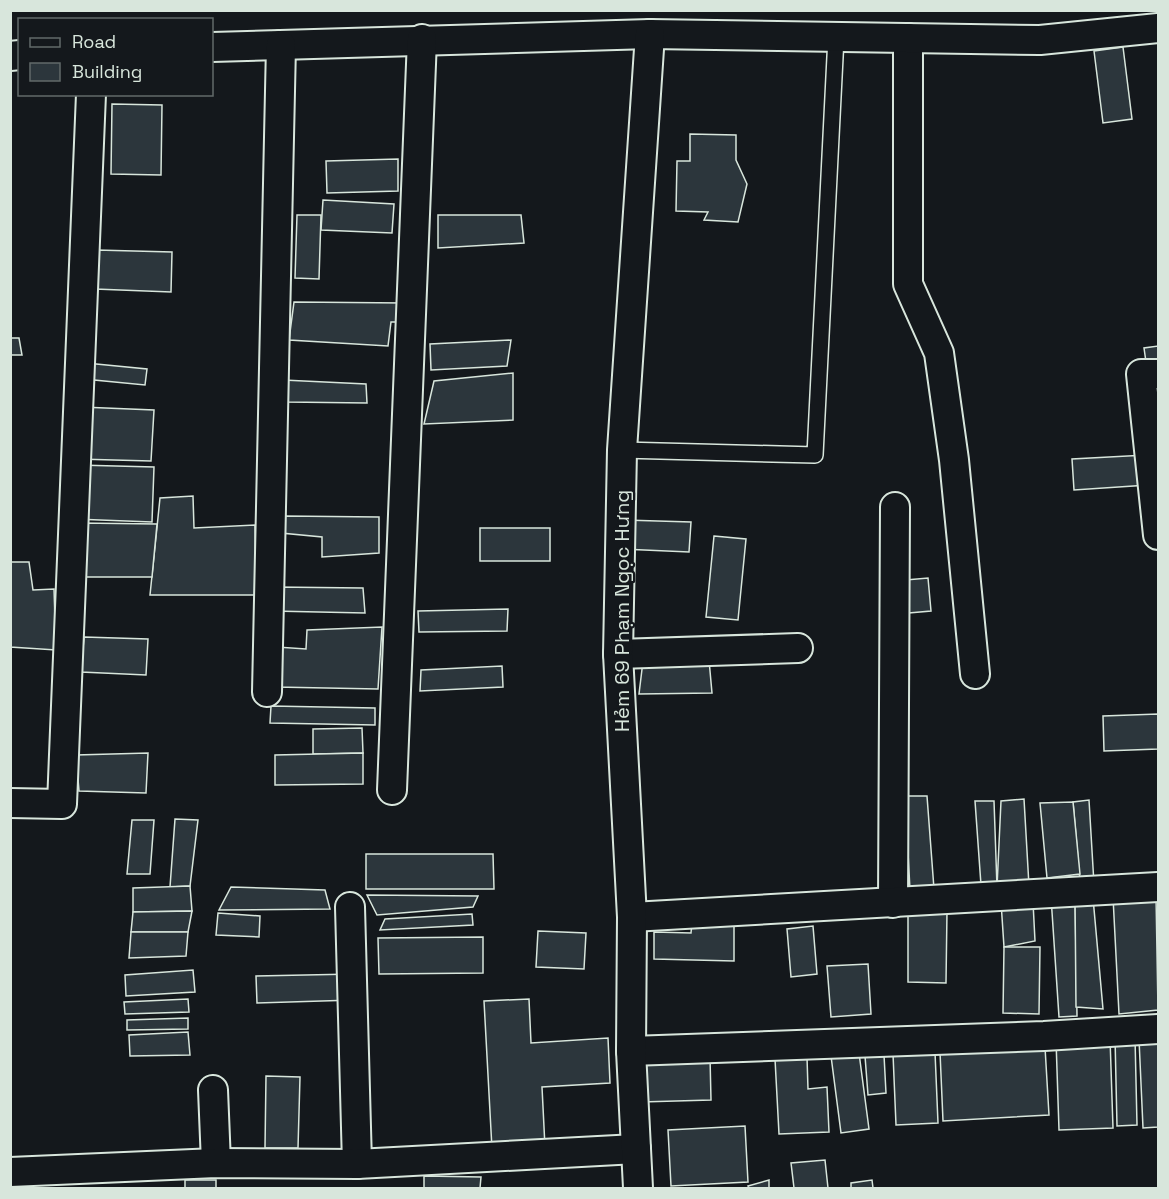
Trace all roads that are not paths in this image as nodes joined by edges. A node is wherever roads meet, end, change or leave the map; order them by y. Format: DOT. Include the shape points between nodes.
graph roads {
  1 [pos="1158,28"];
  2 [pos="650,34"];
  3 [pos="836,37"];
  4 [pos="908,38"];
  5 [pos="422,39"];
  6 [pos="281,45"];
  7 [pos="213,47"];
  8 [pos="91,96"];
  9 [pos="1158,374"];
  10 [pos="622,450"];
  11 [pos="895,507"];
  12 [pos="1158,535"];
  13 [pos="798,648"];
  14 [pos="618,654"];
  15 [pos="975,675"];
  16 [pos="267,692"];
  17 [pos="392,790"];
  18 [pos="10,803"];
  19 [pos="1158,887"];
  20 [pos="893,903"];
  21 [pos="350,907"];
  22 [pos="632,917"];
  23 [pos="1158,1029"];
  24 [pos="631,1051"];
  25 [pos="213,1090"];
  26 [pos="636,1149"];
  27 [pos="216,1163"];
  28 [pos="357,1164"];
  29 [pos="10,1172"];
  30 [pos="638,1188"];
  1 -- 4 [label="street" via="1040,40"];
  2 -- 3 [label="street"];
  2 -- 5 [label="street"];
  2 -- 10 [label="street, Hẻm 69 Phạm Ngọc Hưng"];
  3 -- 4 [label="street"];
  3 -- 10 [label="lane" via="815,455"];
  4 -- 15 [label="street" via="908,284 939,353 954,460"];
  5 -- 6 [label="street"];
  5 -- 17 [label="street"];
  6 -- 7 [label="street"];
  6 -- 16 [label="street"];
  8 -- 18 [label="street" via="62,804"];
  9 -- 12 [label="street" via="1141,374"];
  10 -- 14 [label="street, Hẻm 69 Phạm Ngọc Hưng"];
  11 -- 20 [label="street"];
  13 -- 14 [label="street"];
  14 -- 22 [label="street, Hẻm 69 Phạm Ngọc Hưng"];
  19 -- 20 [label="street"];
  20 -- 22 [label="street"];
  21 -- 28 [label="street"];
  22 -- 24 [label="street, Hẻm 69 Phạm Ngọc Hưng"];
  23 -- 24 [label="street"];
  24 -- 26 [label="street, Hẻm 69 Phạm Ngọc Hưng"];
  25 -- 27 [label="street"];
  26 -- 28 [label="street"];
  26 -- 30 [label="street, Hẻm 69 Phạm Ngọc Hưng"];
  27 -- 28 [label="street"];
  27 -- 29 [label="street"];
}
